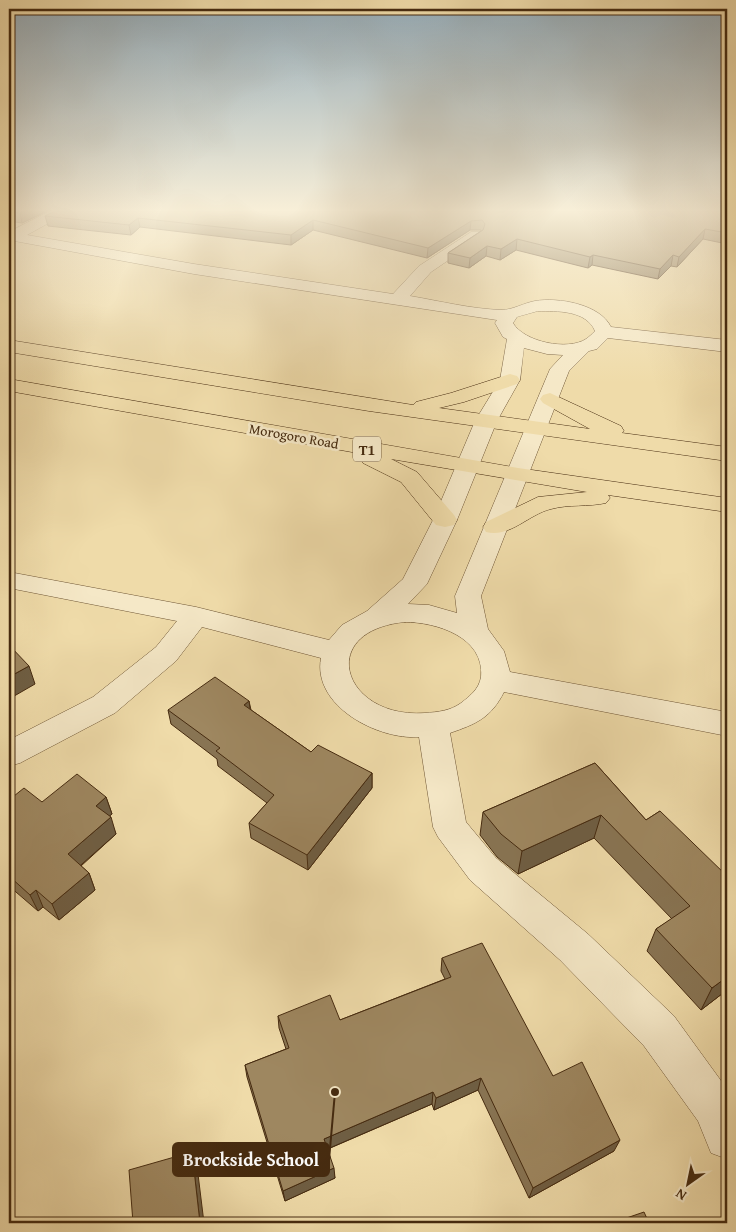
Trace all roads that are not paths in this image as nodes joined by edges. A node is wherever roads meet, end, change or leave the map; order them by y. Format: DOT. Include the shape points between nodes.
graph roads {
  1 [pos="191,268"];
  2 [pos="427,268"];
  3 [pos="397,300"];
  4 [pos="507,316"];
  5 [pos="604,332"];
  6 [pos="516,339"];
  7 [pos="9,346"];
  8 [pos="583,346"];
  9 [pos="727,346"];
  10 [pos="510,380"];
  11 [pos="9,385"];
  12 [pos="550,399"];
  13 [pos="369,405"];
  14 [pos="486,421"];
  15 [pos="538,429"];
  16 [pos="643,444"];
  17 [pos="345,445"];
  18 [pos="727,454"];
  19 [pos="466,466"];
  20 [pos="518,475"];
  21 [pos="647,494"];
  22 [pos="727,505"];
  23 [pos="445,520"];
  24 [pos="495,527"];
  25 [pos="9,580"];
  26 [pos="196,616"];
  27 [pos="377,618"];
  28 [pos="476,634"];
  29 [pos="336,652"];
  30 [pos="495,680"];
  31 [pos="727,724"];
  32 [pos="434,725"];
  33 [pos="9,754"];
  34 [pos="727,1137"];
  1 -- 3 [label="street"];
  2 -- 3 [label="street"];
  3 -- 4 [label="street"];
  4 -- 5 [label="street" via="531,307 564,307 589,314"];
  4 -- 6 [label="street" via="504,327"];
  5 -- 8 [label="street" via="600,338"];
  5 -- 9 [label="street"];
  6 -- 8 [label="street" via="556,349"];
  6 -- 10 [label="street"];
  7 -- 13 [label="highway"];
  8 -- 12 [label="street" via="560,370"];
  10 -- 13 [label="highway" via="423,406"];
  10 -- 14 [label="street"];
  11 -- 17 [label="highway, Morogoro Road / T1"];
  12 -- 15 [label="street"];
  12 -- 16 [label="highway" via="587,420"];
  13 -- 14 [label="highway"];
  14 -- 15 [label="highway"];
  14 -- 19 [label="street"];
  15 -- 16 [label="highway"];
  15 -- 20 [label="street"];
  16 -- 18 [label="highway"];
  17 -- 19 [label="highway, Morogoro Road / T1"];
  17 -- 23 [label="highway" via="409,477"];
  19 -- 20 [label="highway, Morogoro Road / T1"];
  19 -- 23 [label="street"];
  20 -- 21 [label="highway, Morogoro Road / T1"];
  20 -- 24 [label="street"];
  21 -- 22 [label="highway, Morogoro Road / T1"];
  21 -- 24 [label="highway" via="546,502"];
  23 -- 27 [label="street" via="414,584"];
  24 -- 28 [label="street" via="468,596"];
  25 -- 26 [label="street"];
  26 -- 29 [label="street"];
  26 -- 33 [label="street" via="166,654 104,705"];
  27 -- 28 [label="street" via="397,613 426,613 459,623"];
  27 -- 29 [label="street" via="359,626 345,638"];
  28 -- 30 [label="street" via="488,648 494,663"];
  29 -- 32 [label="street" via="337,684 348,700 364,712 386,722"];
  30 -- 31 [label="street"];
  30 -- 32 [label="street" via="488,696 475,709"];
  32 -- 34 [label="street" via="450,827 483,869 574,947 659,1031 713,1106"];
}
